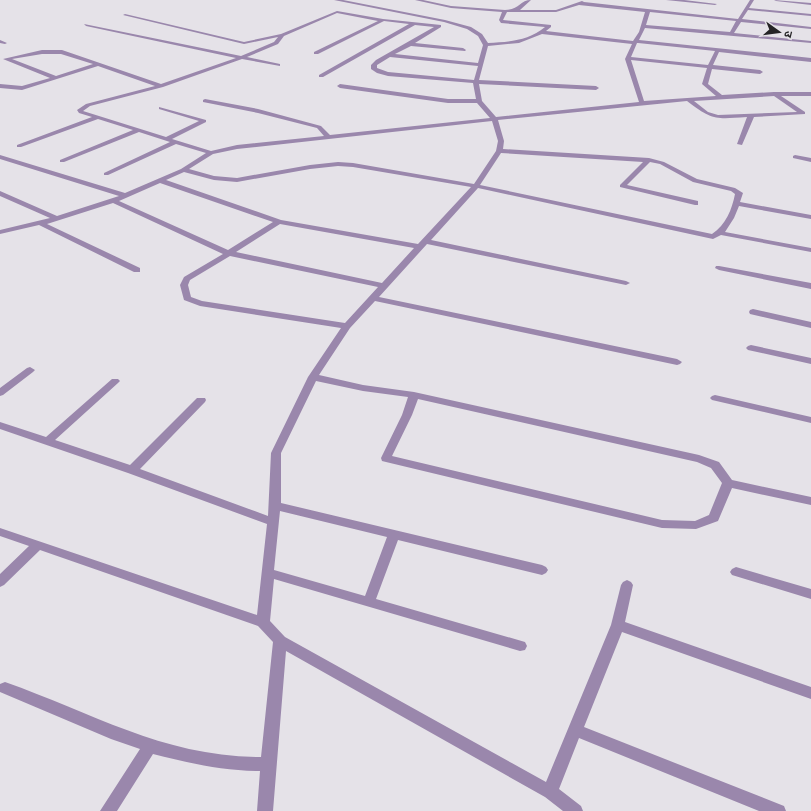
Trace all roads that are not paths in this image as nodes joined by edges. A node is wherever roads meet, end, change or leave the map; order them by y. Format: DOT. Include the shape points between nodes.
graph roads {
  1 [pos="336,0"];
  2 [pos="417,0"];
  3 [pos="460,0"];
  4 [pos="529,0"];
  5 [pos="588,0"];
  6 [pos="668,0"];
  7 [pos="752,0"];
  8 [pos="776,0"];
  9 [pos="694,1"];
  10 [pos="577,3"];
  11 [pos="355,4"];
  12 [pos="715,4"];
  13 [pos="811,4"];
  14 [pos="451,7"];
  15 [pos="747,9"];
  16 [pos="444,10"];
  17 [pos="505,11"];
  18 [pos="515,11"];
  19 [pos="648,11"];
  20 [pos="337,12"];
  21 [pos="438,14"];
  22 [pos="125,15"];
  23 [pos="811,15"];
  24 [pos="431,18"];
  25 [pos="383,20"];
  26 [pos="739,20"];
  27 [pos="445,21"];
  28 [pos="413,24"];
  29 [pos="86,25"];
  30 [pos="438,26"];
  31 [pos="643,26"];
  32 [pos="811,28"];
  33 [pos="541,32"];
  34 [pos="731,34"];
  35 [pos="282,35"];
  36 [pos="636,42"];
  37 [pos="811,42"];
  38 [pos="410,44"];
  39 [pos="486,45"];
  40 [pos="718,49"];
  41 [pos="463,50"];
  42 [pos="316,53"];
  43 [pos="390,55"];
  44 [pos="243,57"];
  45 [pos="628,58"];
  46 [pos="3,59"];
  47 [pos="811,60"];
  48 [pos="100,64"];
  49 [pos="278,65"];
  50 [pos="480,65"];
  51 [pos="710,67"];
  52 [pos="760,72"];
  53 [pos="321,76"];
  54 [pos="56,78"];
  55 [pos="476,82"];
  56 [pos="0,86"];
  57 [pos="161,86"];
  58 [pos="340,86"];
  59 [pos="596,88"];
  60 [pos="774,94"];
  61 [pos="811,94"];
  62 [pos="720,96"];
  63 [pos="688,99"];
  64 [pos="206,100"];
  65 [pos="479,102"];
  66 [pos="642,103"];
  67 [pos="161,108"];
  68 [pos="803,113"];
  69 [pos="811,115"];
  70 [pos="99,116"];
  71 [pos="752,116"];
  72 [pos="495,120"];
  73 [pos="140,130"];
  74 [pos="328,137"];
  75 [pos="166,139"];
  76 [pos="176,142"];
  77 [pos="740,144"];
  78 [pos="19,146"];
  79 [pos="499,151"];
  80 [pos="211,153"];
  81 [pos="0,157"];
  82 [pos="795,157"];
  83 [pos="649,160"];
  84 [pos="811,160"];
  85 [pos="62,161"];
  86 [pos="183,170"];
  87 [pos="106,174"];
  88 [pos="159,180"];
  89 [pos="476,186"];
  90 [pos="0,193"];
  91 [pos="125,195"];
  92 [pos="113,201"];
  93 [pos="695,203"];
  94 [pos="736,204"];
  95 [pos="811,217"];
  96 [pos="57,219"];
  97 [pos="279,222"];
  98 [pos="40,223"];
  99 [pos="0,232"];
  100 [pos="720,233"];
  101 [pos="422,244"];
  102 [pos="811,250"];
  103 [pos="228,253"];
  104 [pos="719,268"];
  105 [pos="137,270"];
  106 [pos="626,283"];
  107 [pos="384,286"];
  108 [pos="811,286"];
  109 [pos="373,298"];
  110 [pos="753,312"];
  111 [pos="811,325"];
  112 [pos="347,326"];
  113 [pos="751,348"];
  114 [pos="811,361"];
  115 [pos="676,362"];
  116 [pos="30,370"];
  117 [pos="313,377"];
  118 [pos="115,381"];
  119 [pos="0,393"];
  120 [pos="414,396"];
  121 [pos="715,398"];
  122 [pos="201,400"];
  123 [pos="811,420"];
  124 [pos="0,425"];
  125 [pos="47,442"];
  126 [pos="132,470"];
  127 [pos="728,484"];
  128 [pos="811,501"];
  129 [pos="275,506"];
  130 [pos="273,522"];
  131 [pos="0,532"];
  132 [pos="394,535"];
  133 [pos="38,545"];
  134 [pos="542,570"];
  135 [pos="736,572"];
  136 [pos="268,574"];
  137 [pos="0,582"];
  138 [pos="628,585"];
  139 [pos="811,594"];
  140 [pos="369,602"];
  141 [pos="263,622"];
  142 [pos="618,625"];
  143 [pos="280,641"];
  144 [pos="520,646"];
  145 [pos="5,688"];
  146 [pos="811,693"];
  147 [pos="575,730"];
  148 [pos="150,746"];
  149 [pos="268,764"];
  150 [pos="550,792"];
  151 [pos="108,811"];
  152 [pos="265,811"];
  153 [pos="574,811"];
  154 [pos="778,811"];
  1 -- 11 [label="street"];
  2 -- 14 [label="street"];
  3 -- 14 [label="street"];
  4 -- 18 [label="street"];
  5 -- 10 [label="street"];
  6 -- 9 [label="street"];
  7 -- 15 [label="street"];
  8 -- 13 [label="street"];
  9 -- 12 [label="street"];
  10 -- 18 [label="street" via="556,11"];
  10 -- 19 [label="street"];
  11 -- 20 [label="street"];
  11 -- 24 [label="street"];
  14 -- 16 [label="street"];
  14 -- 17 [label="street"];
  15 -- 23 [label="street"];
  15 -- 26 [label="street"];
  17 -- 18 [label="street"];
  17 -- 33 [label="street" via="501,20 503,22 549,26"];
  19 -- 26 [label="street"];
  19 -- 31 [label="street"];
  20 -- 25 [label="street"];
  20 -- 35 [label="street"];
  21 -- 24 [label="street"];
  22 -- 35 [label="street" via="244,43"];
  24 -- 27 [label="street"];
  25 -- 28 [label="street"];
  25 -- 42 [label="street"];
  26 -- 32 [label="street"];
  26 -- 34 [label="street"];
  27 -- 30 [label="street"];
  27 -- 39 [label="street" via="469,28 480,35"];
  28 -- 30 [label="street"];
  28 -- 53 [label="street"];
  29 -- 44 [label="street"];
  30 -- 38 [label="street"];
  31 -- 34 [label="street"];
  31 -- 36 [label="street"];
  33 -- 36 [label="street"];
  33 -- 39 [label="street" via="518,43"];
  34 -- 37 [label="street"];
  35 -- 44 [label="street" via="276,43"];
  36 -- 40 [label="street"];
  36 -- 45 [label="street"];
  38 -- 41 [label="street"];
  38 -- 43 [label="street"];
  39 -- 50 [label="street"];
  40 -- 47 [label="street"];
  40 -- 51 [label="street"];
  43 -- 50 [label="street"];
  43 -- 55 [label="street" via="378,61 374,69 388,74"];
  44 -- 49 [label="street"];
  44 -- 57 [label="street"];
  45 -- 51 [label="street"];
  45 -- 66 [label="street"];
  46 -- 48 [label="street" via="52,51"];
  46 -- 54 [label="street"];
  48 -- 54 [label="street"];
  48 -- 57 [label="street"];
  50 -- 55 [label="street"];
  51 -- 52 [label="street"];
  51 -- 62 [label="street" via="705,84"];
  54 -- 56 [label="street" via="22,88"];
  55 -- 59 [label="street"];
  55 -- 65 [label="street"];
  57 -- 70 [label="street" via="88,105 80,110"];
  58 -- 65 [label="street" via="448,101"];
  60 -- 61 [label="street"];
  60 -- 62 [label="street"];
  60 -- 68 [label="street"];
  62 -- 63 [label="street"];
  63 -- 66 [label="street"];
  63 -- 71 [label="street" via="712,116"];
  64 -- 74 [label="street" via="296,120 318,127"];
  65 -- 72 [label="street"];
  66 -- 72 [label="street"];
  67 -- 75 [label="street" via="204,121"];
  68 -- 69 [label="street"];
  68 -- 71 [label="street"];
  70 -- 73 [label="street"];
  70 -- 78 [label="street"];
  71 -- 77 [label="street"];
  72 -- 74 [label="street"];
  72 -- 79 [label="street" via="501,141"];
  73 -- 75 [label="street"];
  73 -- 85 [label="street"];
  74 -- 80 [label="street" via="237,147"];
  75 -- 76 [label="street"];
  76 -- 80 [label="street"];
  76 -- 87 [label="street"];
  79 -- 83 [label="street"];
  79 -- 89 [label="street"];
  80 -- 86 [label="street"];
  81 -- 91 [label="street"];
  82 -- 84 [label="street"];
  83 -- 93 [label="street" via="622,186"];
  83 -- 94 [label="street" via="662,163 695,180 733,189 739,193"];
  86 -- 88 [label="street"];
  86 -- 89 [label="street" via="214,178 237,180 310,167 346,164"];
  88 -- 91 [label="street"];
  88 -- 97 [label="street"];
  89 -- 100 [label="street" via="713,237"];
  89 -- 101 [label="street"];
  90 -- 96 [label="street"];
  91 -- 92 [label="street"];
  92 -- 96 [label="street"];
  92 -- 103 [label="street"];
  94 -- 95 [label="street"];
  94 -- 100 [label="street"];
  96 -- 98 [label="street"];
  97 -- 101 [label="street"];
  97 -- 103 [label="street"];
  98 -- 99 [label="street"];
  98 -- 105 [label="street"];
  100 -- 102 [label="street"];
  101 -- 106 [label="street"];
  101 -- 107 [label="street"];
  103 -- 107 [label="street"];
  103 -- 112 [label="street" via="187,279 184,285 187,298 200,303"];
  104 -- 108 [label="street"];
  107 -- 109 [label="street"];
  109 -- 112 [label="street"];
  109 -- 115 [label="street"];
  110 -- 111 [label="street"];
  112 -- 117 [label="street"];
  113 -- 114 [label="street"];
  116 -- 119 [label="street"];
  117 -- 120 [label="street"];
  117 -- 129 [label="street" via="276,453"];
  118 -- 125 [label="street"];
  120 -- 127 [label="street" via="699,459 715,465"];
  120 -- 127 [label="street" via="386,458 662,524 696,525 714,518"];
  121 -- 123 [label="street"];
  122 -- 126 [label="street"];
  124 -- 125 [label="street"];
  125 -- 126 [label="street"];
  126 -- 130 [label="street"];
  127 -- 128 [label="street"];
  129 -- 130 [label="street"];
  129 -- 132 [label="street"];
  130 -- 136 [label="street"];
  131 -- 133 [label="street"];
  132 -- 134 [label="street"];
  132 -- 140 [label="street"];
  133 -- 137 [label="street"];
  133 -- 141 [label="street"];
  135 -- 139 [label="street"];
  136 -- 140 [label="street"];
  136 -- 141 [label="street"];
  138 -- 142 [label="street"];
  140 -- 144 [label="street"];
  141 -- 143 [label="street"];
  142 -- 146 [label="street"];
  142 -- 147 [label="street"];
  143 -- 149 [label="street"];
  143 -- 150 [label="street"];
  145 -- 148 [label="street"];
  147 -- 150 [label="street"];
  147 -- 154 [label="street"];
  148 -- 149 [label="street" via="200,760"];
  148 -- 151 [label="street"];
  149 -- 152 [label="street"];
  150 -- 153 [label="street"];
}
